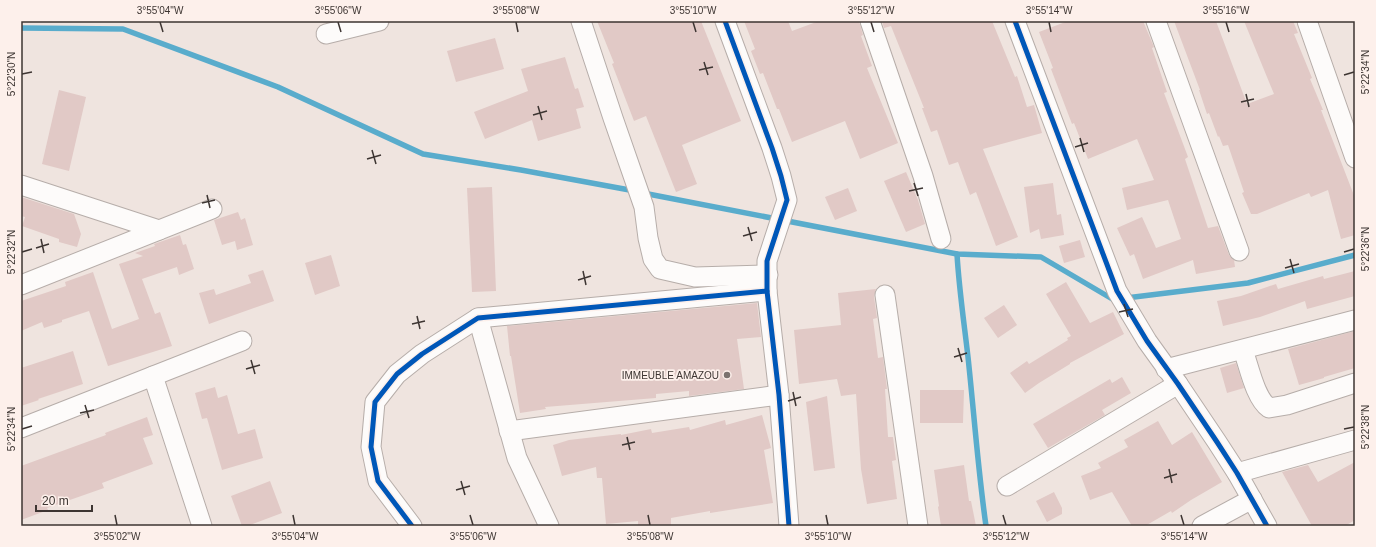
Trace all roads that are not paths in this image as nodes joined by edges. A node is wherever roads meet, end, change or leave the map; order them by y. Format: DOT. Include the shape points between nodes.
graph roads {
  1 [pos="379,21"];
  2 [pos="582,21"];
  3 [pos="725,21"];
  4 [pos="870,21"];
  5 [pos="1015,21"];
  6 [pos="1156,21"];
  7 [pos="1307,21"];
  8 [pos="326,34"];
  9 [pos="1355,158"];
  10 [pos="21,185"];
  11 [pos="212,209"];
  12 [pos="159,230"];
  13 [pos="941,239"];
  14 [pos="1239,251"];
  15 [pos="767,276"];
  16 [pos="21,285"];
  17 [pos="885,295"];
  18 [pos="478,318"];
  19 [pos="1355,320"];
  20 [pos="242,341"];
  21 [pos="1243,350"];
  22 [pos="1166,369"];
  23 [pos="153,376"];
  24 [pos="1355,383"];
  25 [pos="1178,384"];
  26 [pos="779,395"];
  27 [pos="21,428"];
  28 [pos="509,430"];
  29 [pos="1355,440"];
  30 [pos="1237,473"];
  31 [pos="1007,486"];
  32 [pos="1252,499"];
  33 [pos="202,526"];
  34 [pos="412,526"];
  35 [pos="549,526"];
  36 [pos="789,526"];
  37 [pos="918,526"];
  38 [pos="1202,526"];
  39 [pos="1267,526"];
  1 -- 8 [label="street"];
  2 -- 15 [label="street" via="644,207 653,258 660,269 696,277"];
  3 -- 15 [label="street" via="772,148 787,200"];
  4 -- 13 [label="street" via="923,176"];
  5 -- 22 [label="street" via="1117,291"];
  6 -- 14 [label="street"];
  7 -- 9 [label="street"];
  10 -- 12 [label="street"];
  11 -- 12 [label="street"];
  12 -- 16 [label="street"];
  15 -- 18 [label="street"];
  15 -- 26 [label="street"];
  17 -- 37 [label="street"];
  18 -- 28 [label="street"];
  18 -- 34 [label="street" via="422,354 397,374 375,402 371,447 378,481"];
  19 -- 21 [label="street"];
  20 -- 23 [label="street"];
  21 -- 22 [label="street"];
  21 -- 24 [label="street" via="1259,395 1270,408"];
  22 -- 25 [label="street"];
  23 -- 27 [label="street"];
  23 -- 33 [label="street"];
  25 -- 30 [label="street"];
  25 -- 31 [label="street"];
  26 -- 28 [label="street"];
  26 -- 36 [label="street"];
  28 -- 35 [label="street" via="517,458"];
  29 -- 30 [label="street"];
  30 -- 32 [label="street"];
  32 -- 38 [label="street"];
  32 -- 39 [label="street"];
}
